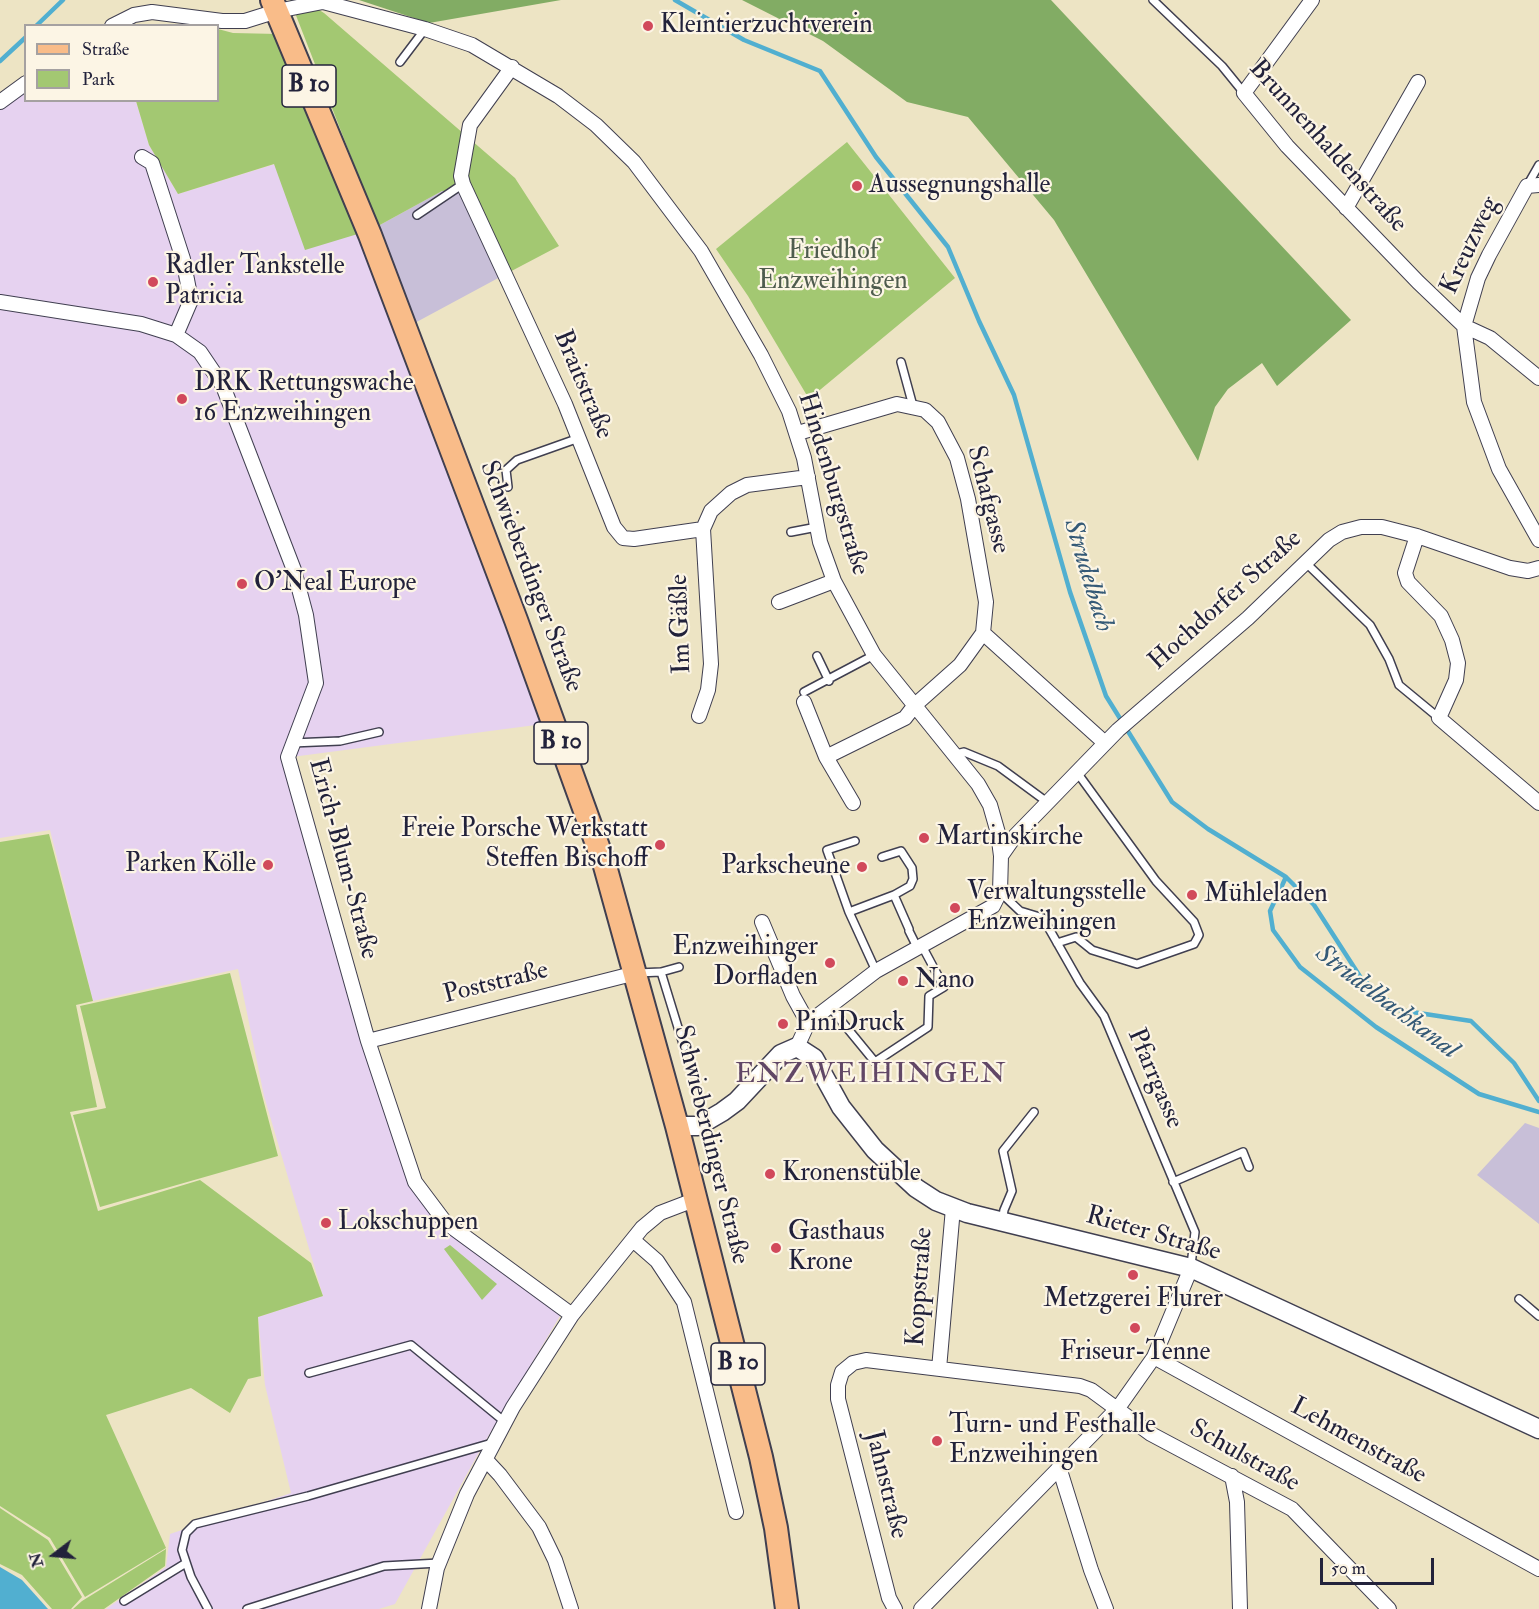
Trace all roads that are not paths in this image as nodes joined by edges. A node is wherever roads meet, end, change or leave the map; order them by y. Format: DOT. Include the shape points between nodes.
graph roads {
  1 [pos="1153,0"];
  2 [pos="1312,0"];
  3 [pos="323,1"];
  4 [pos="275,5"];
  5 [pos="116,24"];
  6 [pos="425,28"];
  7 [pos="400,62"];
  8 [pos="512,67"];
  9 [pos="1418,82"];
  10 [pos="24,84"];
  11 [pos="1244,93"];
  12 [pos="0,102"];
  13 [pos="142,157"];
  14 [pos="1539,165"];
  15 [pos="463,184"];
  16 [pos="1533,185"];
  17 [pos="1346,208"];
  18 [pos="417,215"];
  19 [pos="0,302"];
  20 [pos="1464,326"];
  21 [pos="176,335"];
  22 [pos="901,362"];
  23 [pos="1539,378"];
  24 [pos="913,406"];
  25 [pos="798,433"];
  26 [pos="579,438"];
  27 [pos="808,477"];
  28 [pos="508,487"];
  29 [pos="818,527"];
  30 [pos="703,529"];
  31 [pos="791,532"];
  32 [pos="1418,536"];
  33 [pos="1539,540"];
  34 [pos="1305,562"];
  35 [pos="1539,568"];
  36 [pos="834,581"];
  37 [pos="779,602"];
  38 [pos="983,633"];
  39 [pos="874,655"];
  40 [pos="817,656"];
  41 [pos="829,681"];
  42 [pos="804,697"];
  43 [pos="915,705"];
  44 [pos="699,716"];
  45 [pos="1439,718"];
  46 [pos="379,732"];
  47 [pos="292,743"];
  48 [pos="1105,743"];
  49 [pos="956,754"];
  50 [pos="826,757"];
  51 [pos="1076,771"];
  52 [pos="1047,802"];
  53 [pos="854,803"];
  54 [pos="1539,803"];
  55 [pos="855,841"];
  56 [pos="1001,855"];
  57 [pos="882,857"];
  58 [pos="1000,892"];
  59 [pos="894,895"];
  60 [pos="849,912"];
  61 [pos="762,922"];
  62 [pos="1056,943"];
  63 [pos="919,945"];
  64 [pos="679,967"];
  65 [pos="876,971"];
  66 [pos="662,972"];
  67 [pos="636,974"];
  68 [pos="829,1006"];
  69 [pos="808,1023"];
  70 [pos="368,1041"];
  71 [pos="684,1047"];
  72 [pos="797,1047"];
  73 [pos="1034,1112"];
  74 [pos="677,1126"];
  75 [pos="1250,1167"];
  76 [pos="1173,1182"];
  77 [pos="694,1200"];
  78 [pos="953,1208"];
  79 [pos="1002,1221"];
  80 [pos="633,1240"];
  81 [pos="1191,1268"];
  82 [pos="1519,1299"];
  83 [pos="572,1315"];
  84 [pos="1539,1316"];
  85 [pos="1154,1357"];
  86 [pos="939,1369"];
  87 [pos="842,1372"];
  88 [pos="309,1373"];
  89 [pos="1118,1408"];
  90 [pos="505,1422"];
  91 [pos="1539,1429"];
  92 [pos="494,1443"];
  93 [pos="486,1460"];
  94 [pos="1059,1467"];
  95 [pos="1232,1476"];
  96 [pos="736,1512"];
  97 [pos="186,1563"];
  98 [pos="439,1563"];
  99 [pos="1539,1569"];
  100 [pos="124,1601"];
  101 [pos="208,1609"];
  102 [pos="247,1609"];
  103 [pos="429,1609"];
  104 [pos="571,1609"];
  105 [pos="787,1609"];
  106 [pos="895,1609"];
  107 [pos="921,1609"];
  108 [pos="1106,1609"];
  109 [pos="1240,1609"];
  110 [pos="1389,1609"];
  1 -- 11 [label="lane, Brunnenhaldenstraße" via="1222,66"];
  2 -- 11 [label="street"];
  3 -- 4 [label="street, Hindenburgstraße"];
  3 -- 6 [label="street, Hindenburgstraße"];
  4 -- 5 [label="street, Hindenburgstraße" via="234,23 152,12"];
  4 -- 67 [label="main road, Schwieberdinger Straße / B 10" via="370,235 516,620 605,866"];
  6 -- 7 [label="lane"];
  6 -- 8 [label="street, Hindenburgstraße" via="472,45"];
  8 -- 15 [label="street, Braitstraße" via="470,125"];
  8 -- 25 [label="street, Hindenburgstraße" via="575,107 634,162 714,272 779,390"];
  9 -- 17 [label="street"];
  10 -- 12 [label="street"];
  11 -- 17 [label="street, Brunnenhaldenstraße"];
  13 -- 21 [label="street" via="152,163 183,259 191,300"];
  14 -- 16 [label="lane"];
  15 -- 18 [label="lane"];
  15 -- 26 [label="street, Braitstraße"];
  16 -- 20 [label="street, Kreuzweg" via="1478,278"];
  17 -- 20 [label="street, Brunnenhaldenstraße"];
  19 -- 21 [label="street, Erich-Blum-Straße" via="141,324"];
  20 -- 23 [label="street, Brunnenhaldenstraße" via="1490,338"];
  20 -- 33 [label="street, Kreuzweg" via="1474,402 1499,470"];
  21 -- 47 [label="street, Erich-Blum-Straße" via="201,352 223,386 294,570 306,615 316,683"];
  22 -- 24 [label="lane"];
  24 -- 25 [label="street" via="897,404"];
  24 -- 38 [label="street, Schafgasse" via="925,410 938,422 957,458 986,602"];
  25 -- 27 [label="street, Hindenburgstraße"];
  26 -- 28 [label="lane" via="517,460 506,470"];
  26 -- 30 [label="street, Braitstraße" via="614,527 623,538"];
  27 -- 29 [label="street, Hindenburgstraße"];
  27 -- 30 [label="street" via="747,485 711,511"];
  29 -- 31 [label="lane"];
  29 -- 36 [label="street, Hindenburgstraße"];
  30 -- 44 [label="street, Im Gäßle" via="711,664"];
  32 -- 34 [label="street, Hochdorfer Straße" via="1382,527 1362,527 1342,532"];
  32 -- 35 [label="street, Hochdorfer Straße" via="1510,568"];
  32 -- 45 [label="street" via="1405,573 1408,582 1441,616 1458,663 1456,680"];
  34 -- 45 [label="lane" via="1370,625 1399,685"];
  34 -- 48 [label="street, Hochdorfer Straße" via="1248,618"];
  36 -- 37 [label="street"];
  36 -- 39 [label="street, Hindenburgstraße"];
  38 -- 43 [label="street" via="960,665"];
  38 -- 48 [label="street"];
  39 -- 41 [label="lane"];
  39 -- 43 [label="street, Hindenburgstraße"];
  40 -- 41 [label="lane"];
  41 -- 42 [label="lane"];
  42 -- 50 [label="street"];
  43 -- 49 [label="street, Hindenburgstraße"];
  43 -- 50 [label="street" via="905,718"];
  45 -- 54 [label="street"];
  46 -- 47 [label="lane" via="340,741"];
  47 -- 70 [label="street, Erich-Blum-Straße" via="288,757"];
  48 -- 51 [label="street, Hochdorfer Straße"];
  49 -- 52 [label="lane" via="964,752 998,766"];
  49 -- 56 [label="street, Hindenburgstraße" via="990,805"];
  50 -- 53 [label="street"];
  51 -- 52 [label="street, Hochdorfer Straße"];
  51 -- 62 [label="lane" via="1156,881 1194,922 1199,935 1194,944 1137,964 1092,950 1076,937"];
  52 -- 56 [label="street, Hochdorfer Straße"];
  55 -- 60 [label="lane" via="827,850"];
  56 -- 58 [label="street, Hindenburgstraße"];
  57 -- 59 [label="lane" via="901,851 912,868 910,886"];
  58 -- 62 [label="lane, Pfarrgasse" via="1020,911 1043,918"];
  58 -- 63 [label="street" via="993,906 979,916"];
  59 -- 60 [label="lane"];
  59 -- 63 [label="lane"];
  60 -- 65 [label="lane"];
  61 -- 69 [label="street"];
  62 -- 76 [label="lane, Pfarrgasse" via="1104,1016"];
  63 -- 65 [label="street"];
  63 -- 68 [label="lane" via="944,987 929,996 928,1027 875,1062"];
  64 -- 66 [label="lane"];
  65 -- 68 [label="street"];
  66 -- 67 [label="lane"];
  66 -- 71 [label="lane"];
  67 -- 70 [label="street, Poststraße"];
  67 -- 74 [label="main road, Schwieberdinger Straße / B 10"];
  68 -- 69 [label="street"];
  69 -- 72 [label="street"];
  70 -- 83 [label="street, Erich-Blum-Straße" via="415,1182 434,1210"];
  72 -- 74 [label="street" via="782,1054 722,1112 698,1126"];
  72 -- 78 [label="street, Rieter Straße" via="814,1058 841,1107 875,1150 916,1188"];
  73 -- 79 [label="lane" via="1003,1151 1012,1191"];
  74 -- 77 [label="main road, Schwieberdinger Straße / B 10"];
  75 -- 76 [label="lane" via="1243,1152"];
  76 -- 81 [label="lane, Pfarrgasse" via="1195,1232"];
  77 -- 80 [label="street" via="660,1213"];
  77 -- 105 [label="main road, Schwieberdinger Straße / B 10" via="766,1477"];
  78 -- 79 [label="street, Rieter Straße"];
  78 -- 86 [label="street, Koppstraße"];
  79 -- 81 [label="street, Rieter Straße"];
  80 -- 83 [label="street"];
  80 -- 96 [label="street" via="657,1261 684,1302"];
  81 -- 85 [label="street"];
  81 -- 91 [label="street, Rieter Straße"];
  82 -- 84 [label="lane"];
  83 -- 90 [label="street"];
  85 -- 89 [label="street"];
  85 -- 99 [label="street, Lehmenstraße"];
  86 -- 87 [label="street, Schulstraße" via="866,1360 853,1363"];
  86 -- 89 [label="street, Schulstraße" via="1080,1386"];
  87 -- 106 [label="street, Jahnstraße" via="837,1385 838,1399"];
  88 -- 90 [label="lane" via="411,1344"];
  89 -- 94 [label="street"];
  89 -- 95 [label="street, Schulstraße" via="1151,1434"];
  90 -- 92 [label="street"];
  92 -- 93 [label="street"];
  92 -- 97 [label="lane" via="195,1524 184,1538"];
  93 -- 98 [label="street" via="467,1494"];
  93 -- 104 [label="street" via="539,1527"];
  94 -- 107 [label="street"];
  94 -- 108 [label="street"];
  95 -- 109 [label="street" via="1237,1502"];
  95 -- 110 [label="street, Schulstraße" via="1292,1509"];
  97 -- 100 [label="lane"];
  97 -- 101 [label="lane"];
  98 -- 102 [label="lane" via="384,1566"];
  98 -- 103 [label="street"];
}
